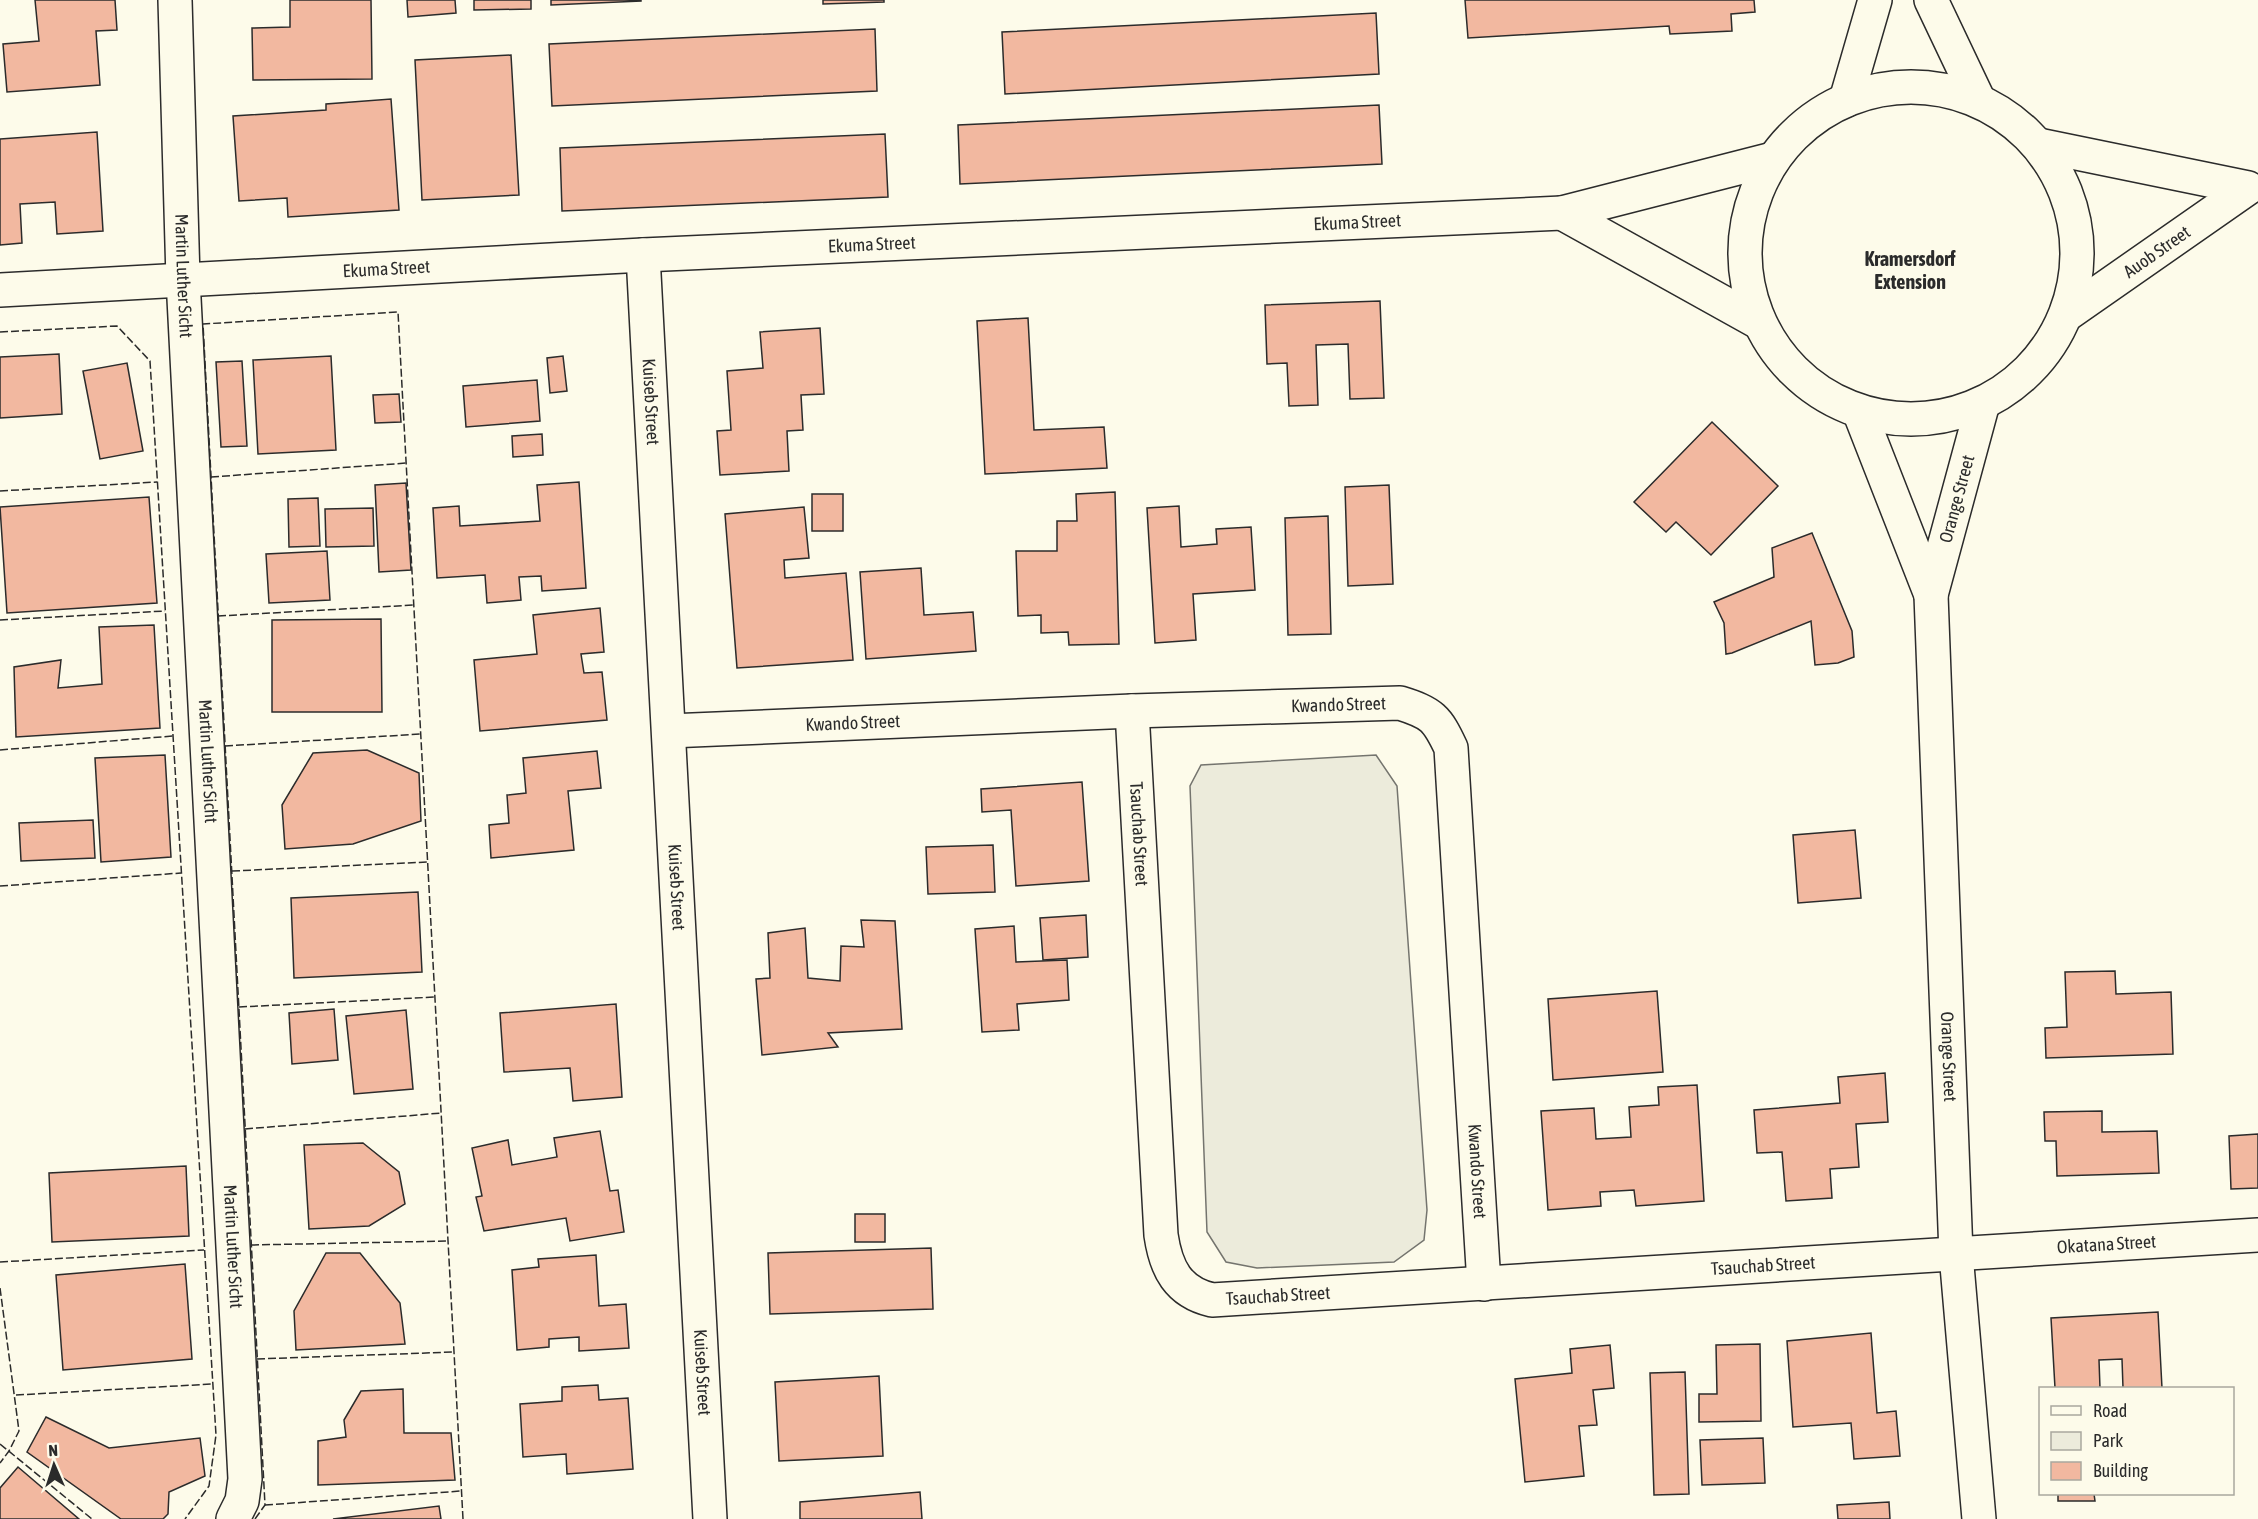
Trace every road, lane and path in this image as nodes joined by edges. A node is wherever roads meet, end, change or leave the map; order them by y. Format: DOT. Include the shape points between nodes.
graph roads {
  1 [pos="175,0"];
  2 [pos="1875,0"];
  3 [pos="1930,0"];
  4 [pos="1846,100"];
  5 [pos="1979,101"];
  6 [pos="2038,145"];
  7 [pos="1773,159"];
  8 [pos="2253,187"];
  9 [pos="1562,213"];
  10 [pos="643,255"];
  11 [pos="183,279"];
  12 [pos="0,290"];
  13 [pos="2066,315"];
  14 [pos="1758,322"];
  15 [pos="1983,403"];
  16 [pos="1859,411"];
  17 [pos="1931,595"];
  18 [pos="1132,711"];
  19 [pos="669,731"];
  20 [pos="2258,1235"];
  21 [pos="1956,1254"];
  22 [pos="1484,1284"];
  23 [pos="233,1519"];
  24 [pos="710,1519"];
  25 [pos="1979,1519"];
  1 -- 11 [label="street, Martin Luther Sicht"];
  2 -- 4 [label="street"];
  3 -- 5 [label="street"];
  4 -- 5 [label="street" via="1890,88 1935,89"];
  4 -- 7 [label="street" via="1806,124"];
  5 -- 6 [label="street" via="2011,119"];
  6 -- 8 [label="street, Auob Street"];
  6 -- 13 [label="street" via="2062,183 2076,226 2077,272"];
  7 -- 9 [label="street, Ekuma Street"];
  7 -- 14 [label="street" via="1749,211 1744,267"];
  8 -- 13 [label="street, Auob Street"];
  9 -- 10 [label="street, Ekuma Street"];
  9 -- 14 [label="street"];
  10 -- 11 [label="street, Ekuma Street"];
  10 -- 19 [label="street, Kuiseb Street"];
  11 -- 12 [label="street, Ekuma Street"];
  11 -- 23 [label="street, Martin Luther Sicht" via="245,1479 242,1501"];
  13 -- 15 [label="street" via="2046,351 2018,381"];
  14 -- 16 [label="street" via="1784,361 1817,391"];
  15 -- 16 [label="street" via="1943,416 1922,418 1900,419"];
  15 -- 17 [label="street, Orange Street"];
  16 -- 17 [label="street, Orange Street"];
  17 -- 21 [label="street, Orange Street"];
  18 -- 19 [label="street, Kwando Street"];
  18 -- 22 [label="street, Kwando Street" via="1400,703 1425,711 1441,726 1451,748"];
  18 -- 22 [label="street, Tsauchab Street" via="1161,1236 1170,1269 1196,1296 1212,1300"];
  19 -- 24 [label="street, Kuiseb Street"];
  20 -- 21 [label="street, Okatana Street"];
  21 -- 22 [label="street, Tsauchab Street"];
  21 -- 25 [label="street, Orange Street"];
}
